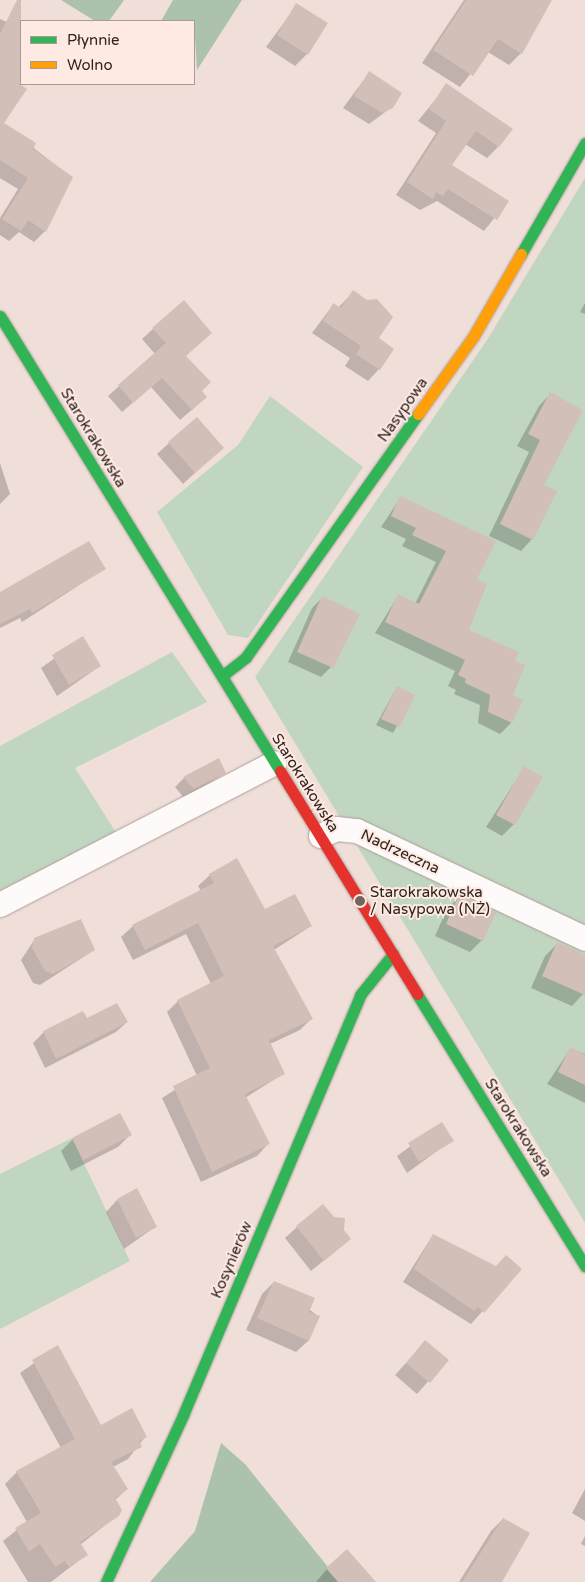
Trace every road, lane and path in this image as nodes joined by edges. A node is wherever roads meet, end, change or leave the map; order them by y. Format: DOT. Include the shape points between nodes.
graph roads {
  1 [pos="585,143"];
  2 [pos="0,316"];
  3 [pos="222,676"];
  4 [pos="275,763"];
  5 [pos="321,836"];
  6 [pos="0,905"];
  7 [pos="585,939"];
  8 [pos="393,954"];
  9 [pos="585,1266"];
  10 [pos="106,1582"];
  1 -- 3 [label="street, Nasypowa" via="473,337 246,657"];
  2 -- 3 [label="street, Starokrakowska"];
  3 -- 4 [label="street, Starokrakowska"];
  4 -- 5 [label="street, Starokrakowska"];
  4 -- 6 [label="street"];
  5 -- 7 [label="street, Nadrzeczna" via="337,829 356,831"];
  5 -- 8 [label="street, Starokrakowska"];
  8 -- 9 [label="street, Starokrakowska"];
  8 -- 10 [label="street, Kosynierów" via="360,995 179,1424"];
}
